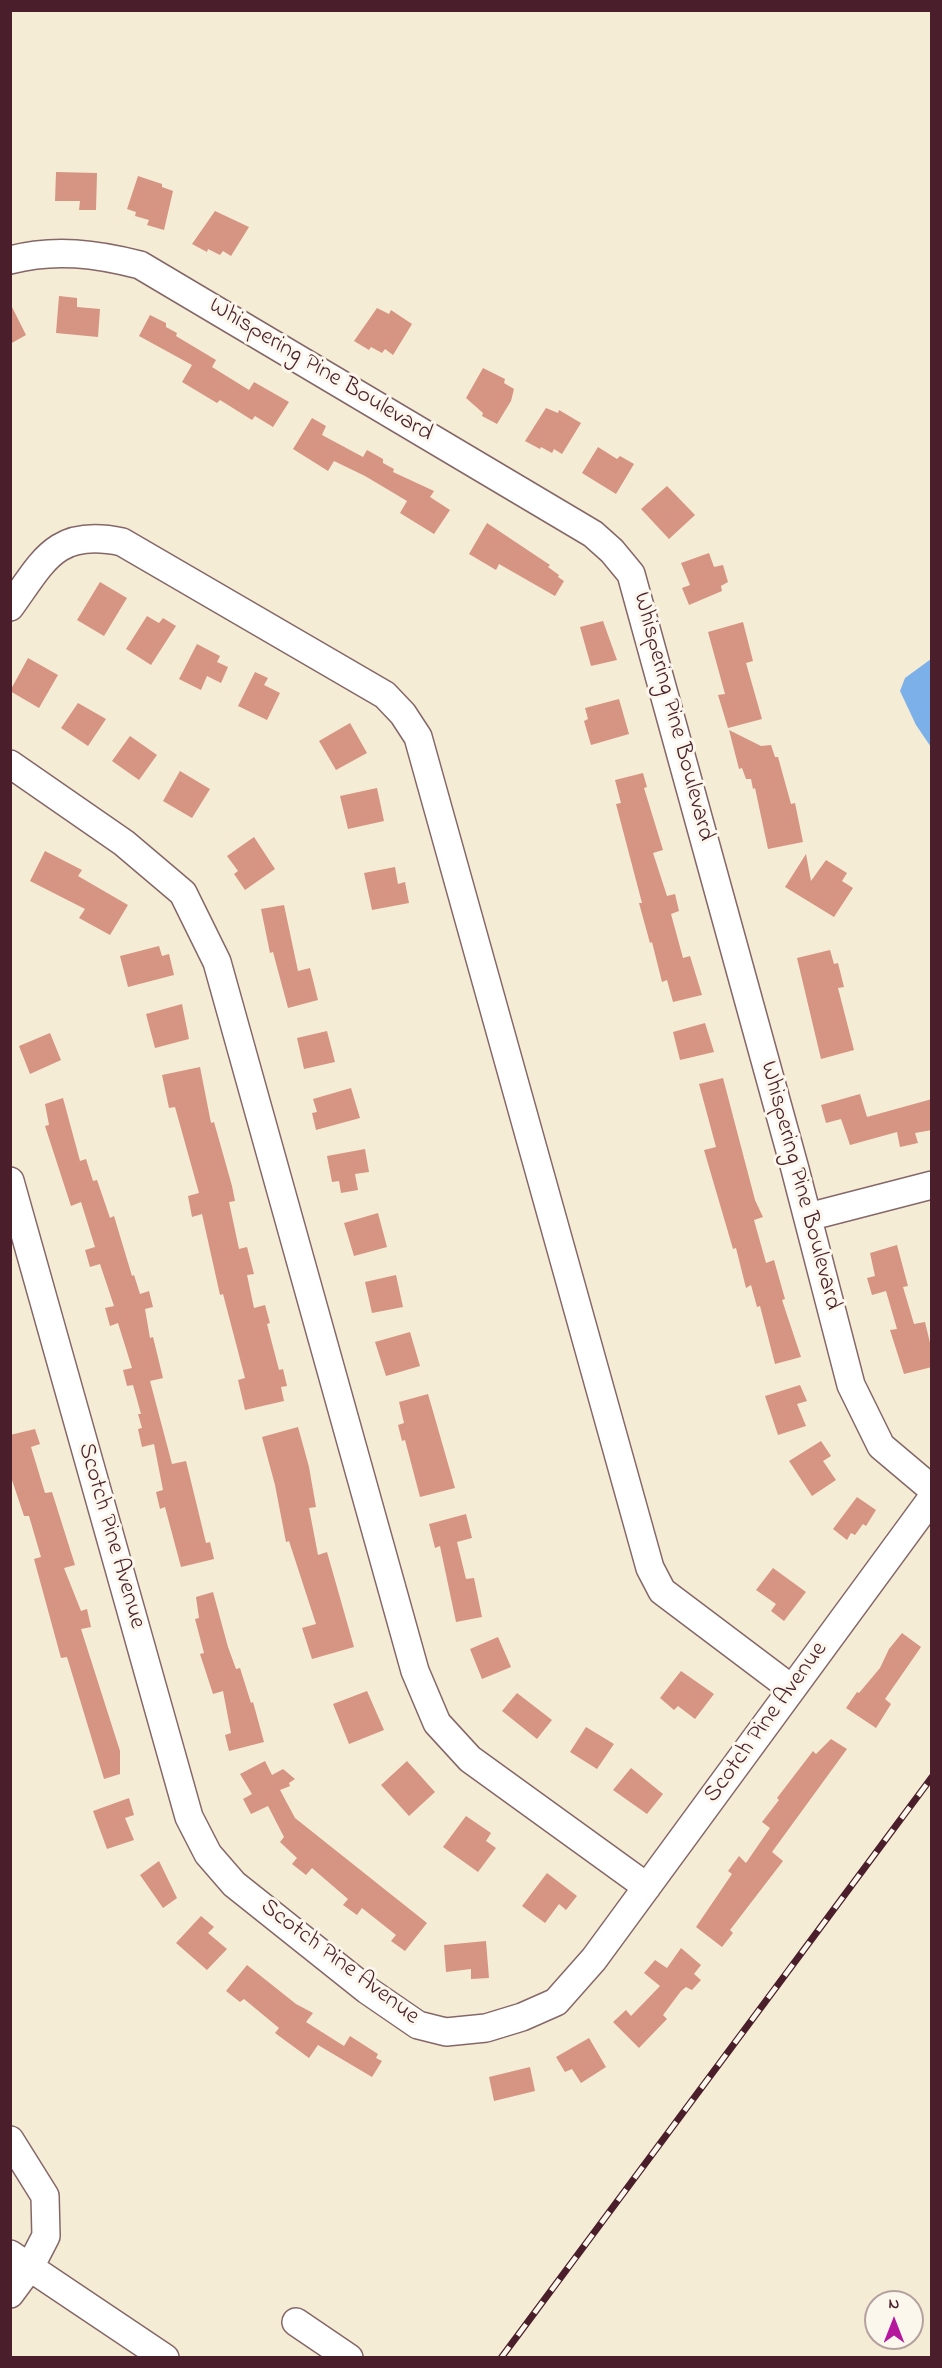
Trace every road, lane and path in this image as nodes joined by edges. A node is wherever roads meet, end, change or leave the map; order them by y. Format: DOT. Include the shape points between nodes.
graph roads {
  1 [pos="10,260"];
  2 [pos="10,607"];
  3 [pos="10,764"];
  4 [pos="10,1181"];
  5 [pos="932,1185"];
  6 [pos="808,1217"];
  7 [pos="932,1489"];
  8 [pos="932,1498"];
  9 [pos="792,1689"];
  10 [pos="647,1887"];
  11 [pos="10,2139"];
  12 [pos="20,2260"];
  13 [pos="10,2294"];
  14 [pos="296,2322"];
  15 [pos="332,2353"];
  16 [pos="165,2358"];
  1 -- 6 [label="street, Whispering Pine Boulevard" via="59,252 102,256 140,266 593,534 612,551 635,584"];
  2 -- 9 [label="street" via="47,556 68,542 96,537 122,542 385,695 403,714 417,737 650,1568 662,1591"];
  3 -- 10 [label="street" via="124,843 183,893 218,962 415,1671 437,1723 470,1759"];
  4 -- 10 [label="street, Scotch Pine Avenue" via="189,1817 208,1854 234,1884 367,1990 418,2025 446,2032 486,2028 556,2002 594,1959"];
  5 -- 6 [label="street"];
  6 -- 7 [label="street, Whispering Pine Boulevard" via="851,1385 862,1411 880,1446"];
  8 -- 9 [label="street, Scotch Pine Avenue"];
  9 -- 10 [label="street, Scotch Pine Avenue"];
  11 -- 12 [label="street" via="45,2196 46,2236"];
  12 -- 13 [label="street"];
  12 -- 16 [label="street"];
  14 -- 15 [label="street"];
}
